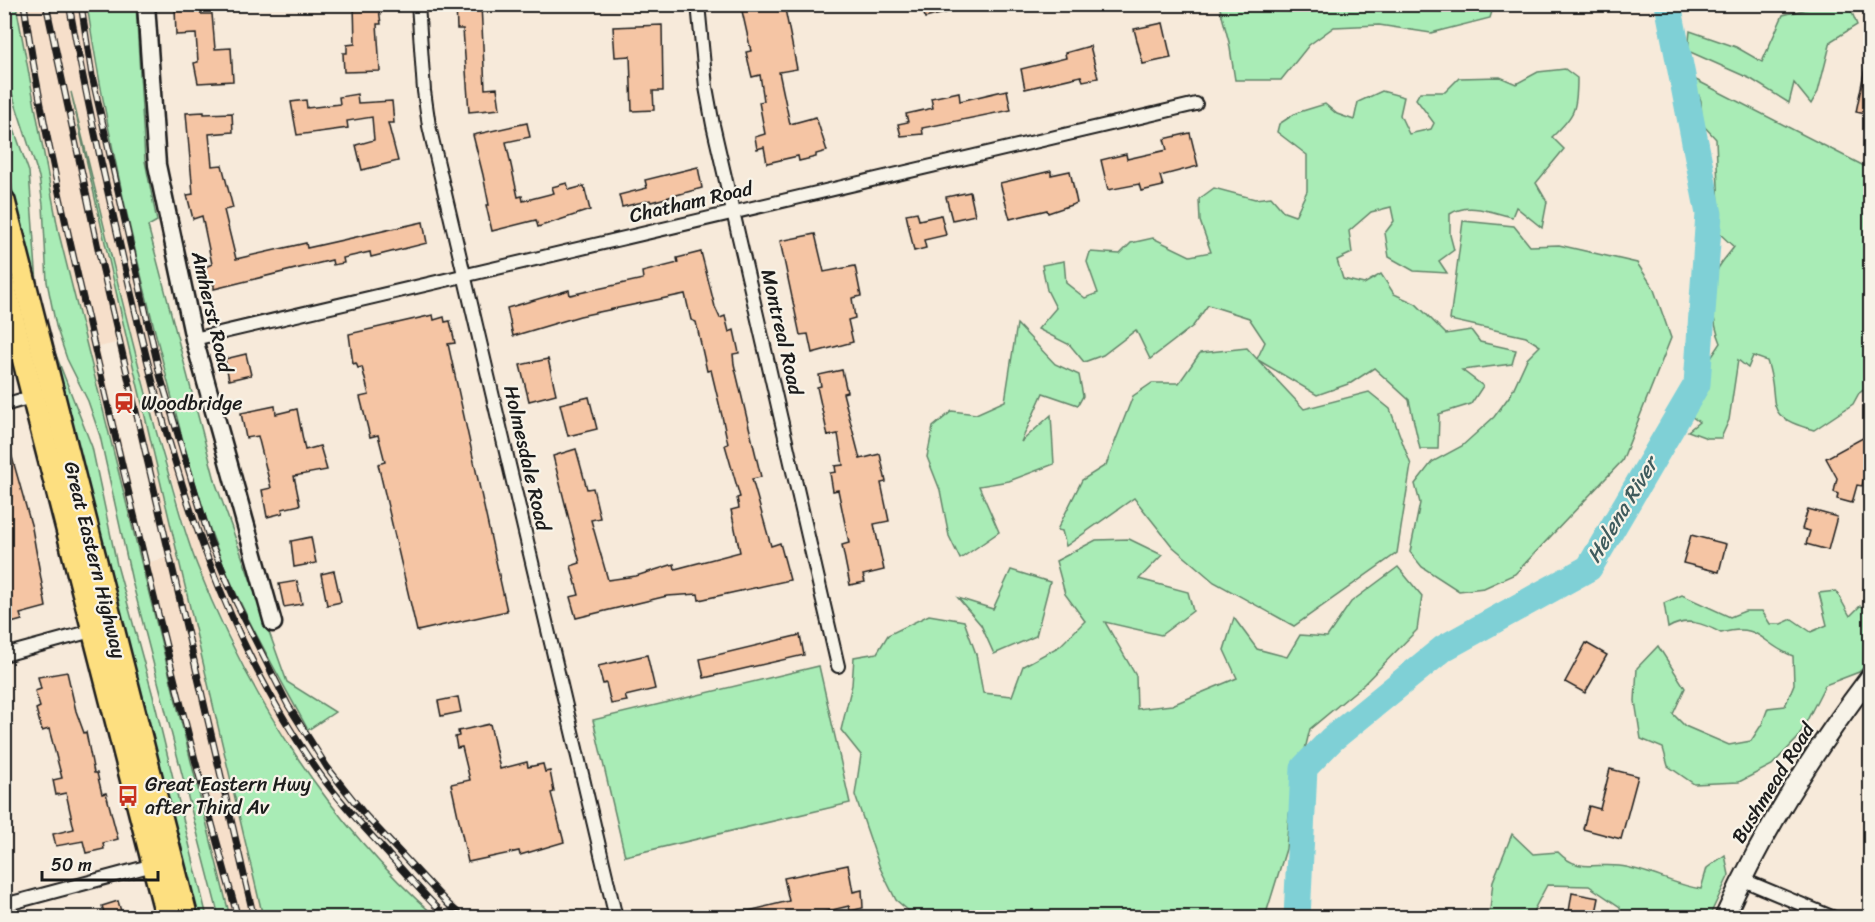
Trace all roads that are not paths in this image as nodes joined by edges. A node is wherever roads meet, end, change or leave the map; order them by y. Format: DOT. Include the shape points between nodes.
graph roads {
  1 [pos="146,4"];
  2 [pos="418,4"];
  3 [pos="698,4"];
  4 [pos="1196,104"];
  5 [pos="4,201"];
  6 [pos="734,212"];
  7 [pos="464,274"];
  8 [pos="4,284"];
  9 [pos="194,339"];
  10 [pos="43,394"];
  11 [pos="4,405"];
  12 [pos="273,624"];
  13 [pos="102,628"];
  14 [pos="4,655"];
  15 [pos="838,666"];
  16 [pos="1870,677"];
  17 [pos="163,862"];
  18 [pos="1741,879"];
  19 [pos="4,905"];
  20 [pos="167,918"];
  21 [pos="187,918"];
  22 [pos="616,918"];
  23 [pos="1724,918"];
  24 [pos="1834,918"];
  1 -- 9 [label="street, Amherst Road" via="157,165"];
  2 -- 7 [label="street, Holmesdale Road" via="429,126"];
  3 -- 6 [label="street, Montreal Road" via="706,87"];
  4 -- 6 [label="street, Chatham Road"];
  5 -- 10 [label="highway, Great Eastern Highway"];
  6 -- 7 [label="street, Chatham Road"];
  6 -- 15 [label="street, Montreal Road"];
  7 -- 9 [label="street, Chatham Road"];
  7 -- 22 [label="street, Holmesdale Road"];
  8 -- 10 [label="highway, Great Eastern Highway"];
  9 -- 12 [label="street, Amherst Road"];
  10 -- 11 [label="street"];
  10 -- 13 [label="highway, Great Eastern Highway"];
  13 -- 14 [label="street"];
  13 -- 17 [label="highway, Great Eastern Highway"];
  16 -- 18 [label="main road, Bushmead Road" via="1811,758"];
  17 -- 19 [label="street"];
  17 -- 20 [label="highway, Great Eastern Highway"];
  17 -- 21 [label="highway, Great Eastern Highway"];
  18 -- 23 [label="main road, Bushmead Road"];
  18 -- 24 [label="street"];
}
